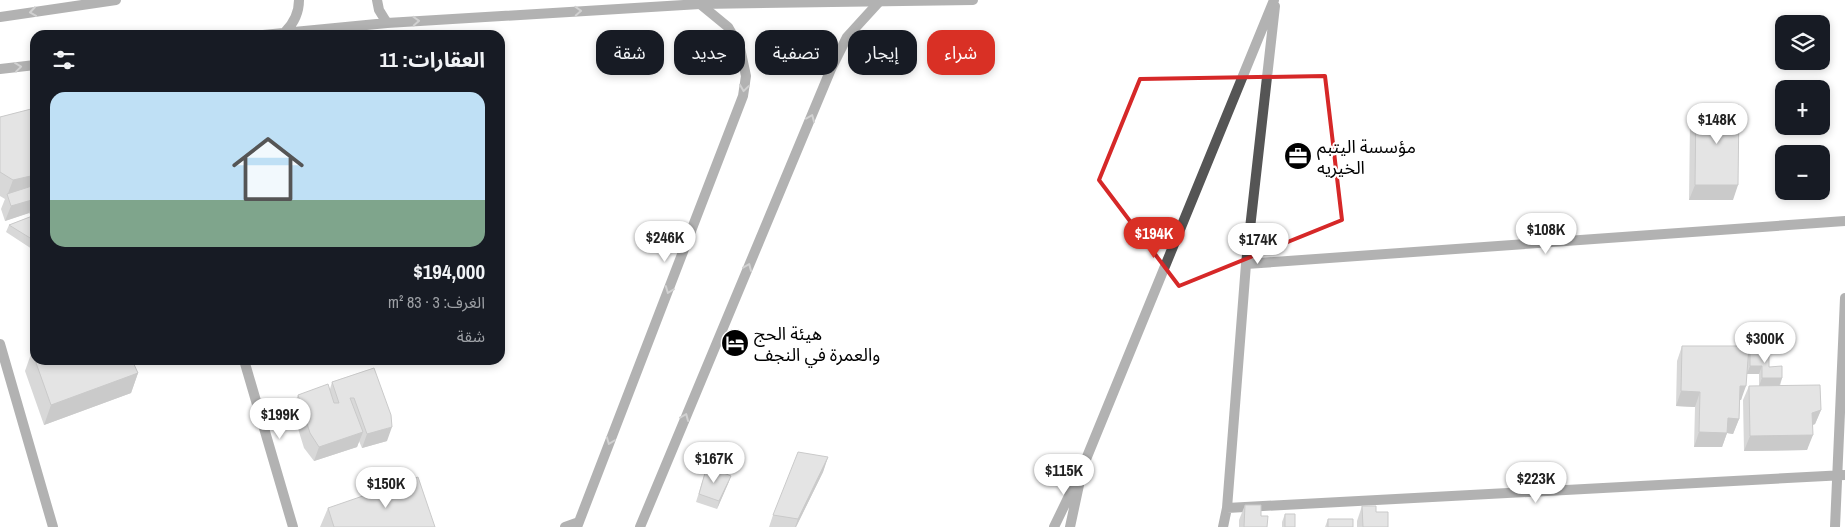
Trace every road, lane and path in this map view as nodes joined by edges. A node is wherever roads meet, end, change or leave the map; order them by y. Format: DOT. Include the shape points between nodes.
graph roads {
  1 [pos="116,0"];
  2 [pos="298,0"];
  3 [pos="377,0"];
  4 [pos="973,0"];
  5 [pos="1275,0"];
  6 [pos="879,2"];
  7 [pos="700,4"];
  8 [pos="0,16"];
  9 [pos="387,22"];
  10 [pos="287,30"];
  11 [pos="305,30"];
  12 [pos="30,66"];
  13 [pos="0,69"];
  14 [pos="1845,221"];
  15 [pos="1246,264"];
  16 [pos="1845,298"];
  17 [pos="0,344"];
  18 [pos="245,365"];
  19 [pos="1082,469"];
  20 [pos="1841,475"];
  21 [pos="1227,508"];
  22 [pos="578,525"];
  23 [pos="53,527"];
  24 [pos="293,527"];
  25 [pos="565,527"];
  26 [pos="640,527"];
  27 [pos="1054,527"];
  28 [pos="1070,527"];
  29 [pos="1223,527"];
  30 [pos="1835,527"];
  1 -- 8 [label="street, one-way"];
  2 -- 10 [label="street" via="296,16"];
  3 -- 9 [label="street"];
  4 -- 6 [label="street"];
  5 -- 15 [label="street"];
  5 -- 19 [label="street"];
  6 -- 7 [label="street"];
  26 -- 6 [label="street, one-way" via="831,69 847,37"];
  9 -- 7 [label="street, one-way"];
  7 -- 22 [label="street, one-way" via="728,27 740,48 746,76 743,96"];
  9 -- 11 [label="street"];
  13 -- 12 [label="street, one-way"];
  14 -- 15 [label="street"];
  15 -- 21 [label="street"];
  16 -- 20 [label="street"];
  17 -- 23 [label="street"];
  18 -- 24 [label="street"];
  19 -- 27 [label="street"];
  19 -- 28 [label="street"];
  20 -- 21 [label="street"];
  20 -- 30 [label="street"];
  21 -- 29 [label="street"];
  22 -- 25 [label="street"];
}
